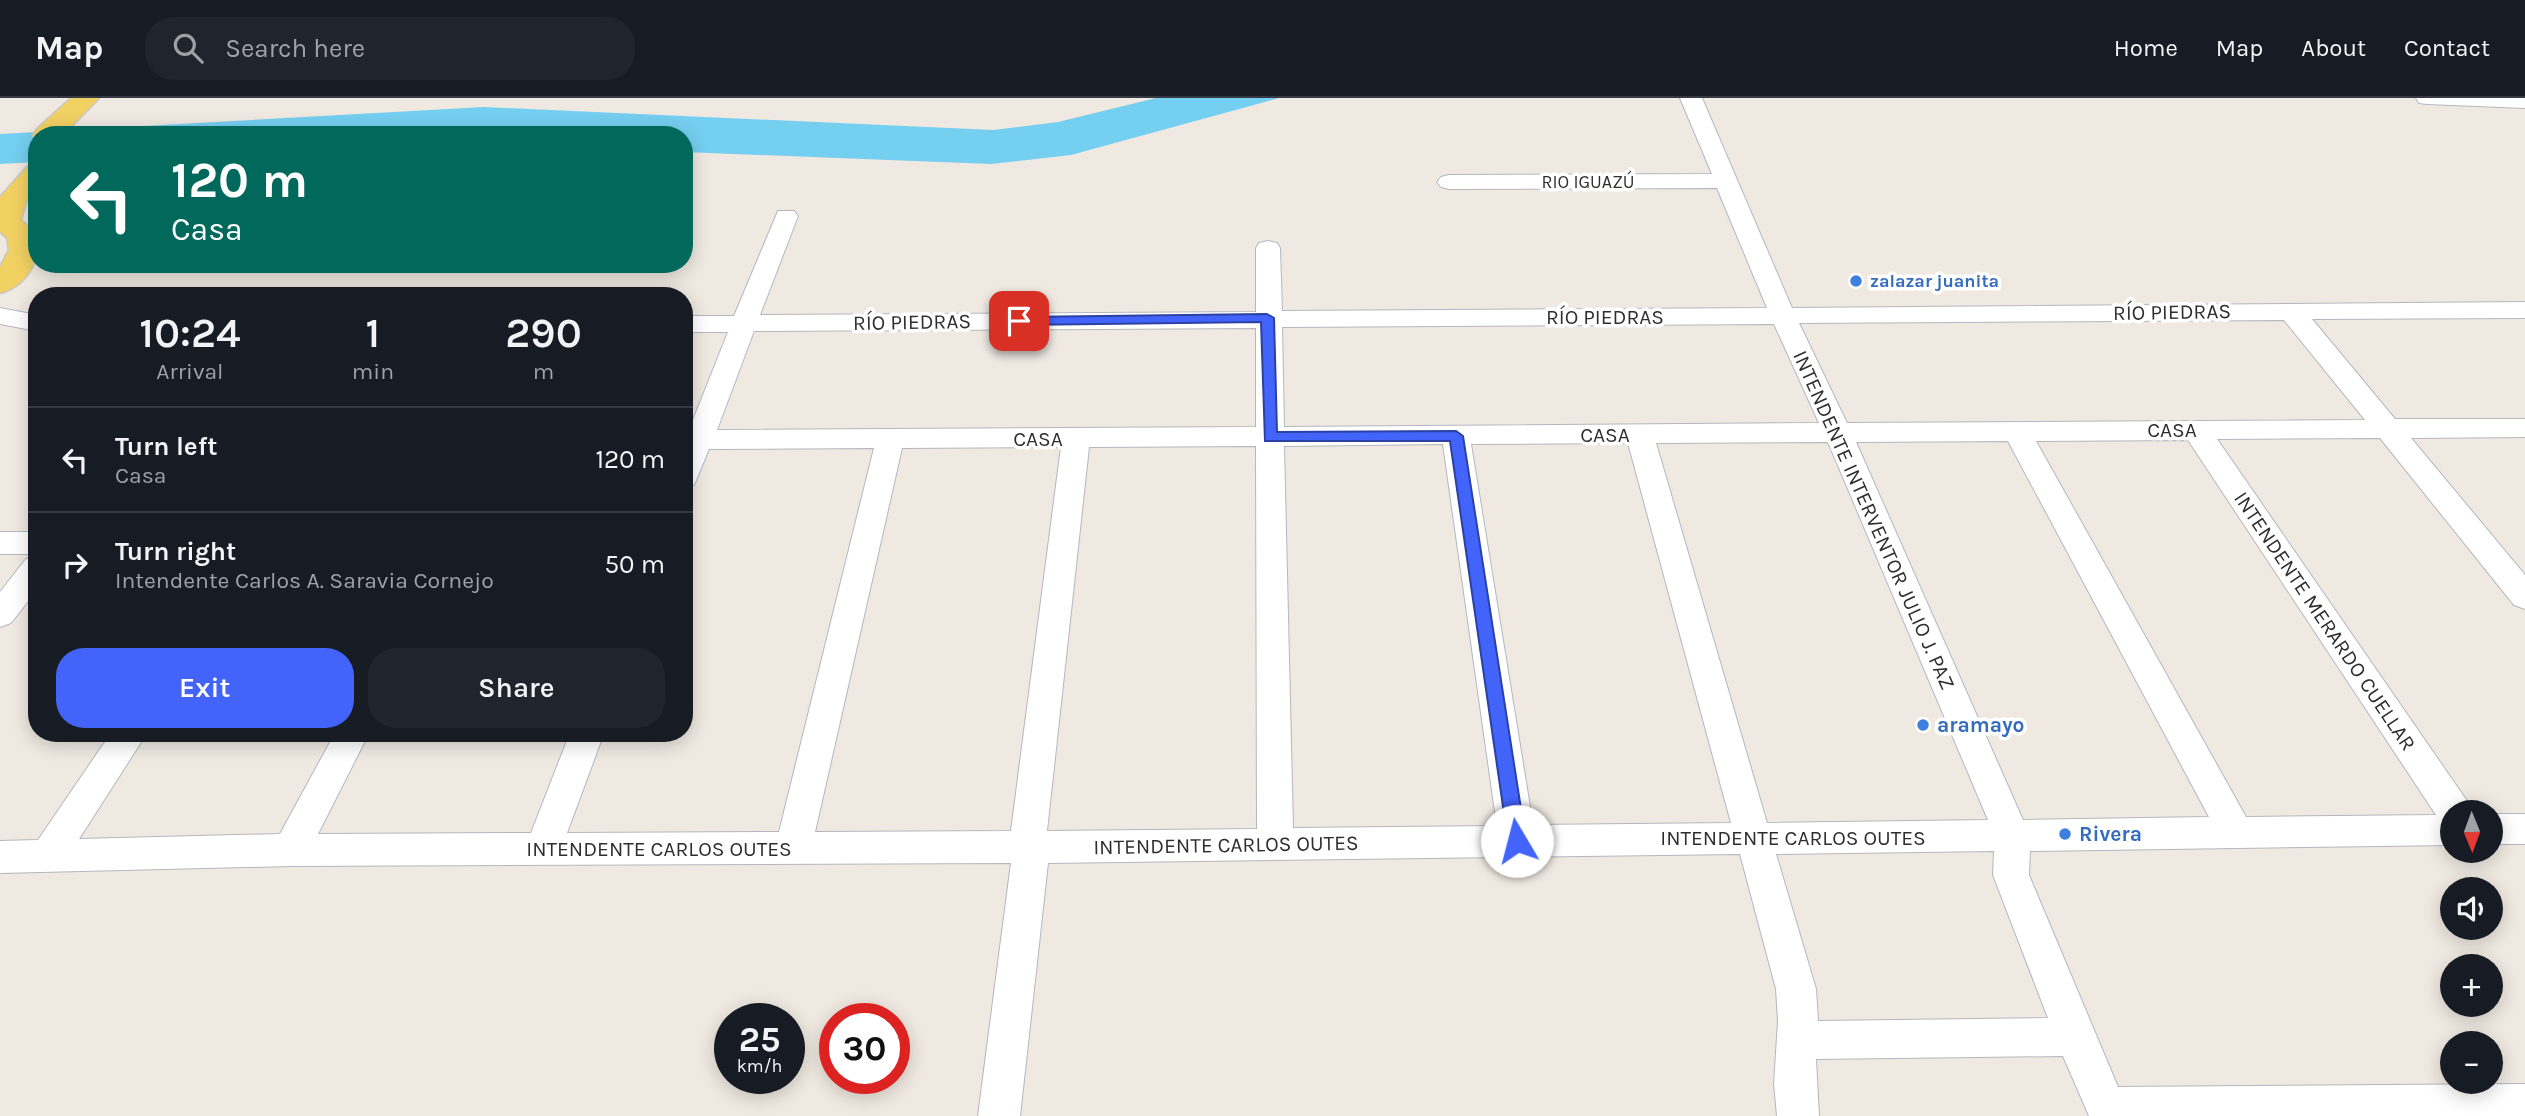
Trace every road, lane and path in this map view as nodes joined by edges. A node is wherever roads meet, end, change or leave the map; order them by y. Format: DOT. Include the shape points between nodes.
graph roads {
  1 [pos="1691,98"];
  2 [pos="2427,98"];
  3 [pos="2525,103"];
  4 [pos="99,105"];
  5 [pos="68,126"];
  6 [pos="21,178"];
  7 [pos="1728,181"];
  8 [pos="1449,183"];
  9 [pos="786,216"];
  10 [pos="3,222"];
  11 [pos="1268,248"];
  12 [pos="3,285"];
  13 [pos="2525,310"];
  14 [pos="2291,311"];
  15 [pos="0,316"];
  16 [pos="1783,316"];
  17 [pos="1267,318"];
  18 [pos="28,323"];
  19 [pos="693,324"];
  20 [pos="744,324"];
  21 [pos="28,326"];
  22 [pos="0,328"];
  23 [pos="2525,428"];
  24 [pos="2388,429"];
  25 [pos="2196,430"];
  26 [pos="2017,432"];
  27 [pos="1839,433"];
  28 [pos="1640,435"];
  29 [pos="1456,436"];
  30 [pos="1270,437"];
  31 [pos="693,438"];
  32 [pos="1076,439"];
  33 [pos="693,440"];
  34 [pos="890,440"];
  35 [pos="0,543"];
  36 [pos="28,543"];
  37 [pos="28,579"];
  38 [pos="2525,597"];
  39 [pos="0,615"];
  40 [pos="124,742"];
  41 [pos="347,742"];
  42 [pos="584,742"];
  43 [pos="2446,800"];
  44 [pos="2503,829"];
  45 [pos="2525,829"];
  46 [pos="2440,830"];
  47 [pos="2237,834"];
  48 [pos="2013,837"];
  49 [pos="1752,838"];
  50 [pos="1517,841"];
  51 [pos="1275,844"];
  52 [pos="1029,847"];
  53 [pos="793,848"];
  54 [pos="291,850"];
  55 [pos="542,850"];
  56 [pos="48,856"];
  57 [pos="0,857"];
  58 [pos="2075,1037"];
  59 [pos="1797,1040"];
  60 [pos="2525,1105"];
  61 [pos="2109,1112"];
  62 [pos="999,1116"];
  63 [pos="1798,1116"];
  1 -- 7 [label="street, INTENDENTE INTERVENTOR JULIO J. PAZ"];
  2 -- 3 [label="street"];
  4 -- 5 [label="main road"];
  6 -- 10 [label="main road"];
  7 -- 8 [label="street, RIO IGUAZÚ"];
  7 -- 16 [label="street, INTENDENTE INTERVENTOR JULIO J. PAZ"];
  9 -- 20 [label="street"];
  10 -- 12 [label="main road" via="19,232 25,244 23,259"];
  11 -- 17 [label="street"];
  13 -- 14 [label="street, RÍO PIEDRAS"];
  14 -- 16 [label="street, RÍO PIEDRAS"];
  14 -- 24 [label="street"];
  15 -- 18 [label="street"];
  16 -- 17 [label="street, RÍO PIEDRAS"];
  16 -- 27 [label="street, INTENDENTE INTERVENTOR JULIO J. PAZ"];
  17 -- 20 [label="street, RÍO PIEDRAS"];
  17 -- 30 [label="street"];
  19 -- 20 [label="street, RÍO PIEDRAS"];
  20 -- 31 [label="street"];
  21 -- 22 [label="street"];
  23 -- 24 [label="street, CASA"];
  24 -- 25 [label="street, CASA"];
  24 -- 38 [label="street"];
  25 -- 26 [label="street, CASA"];
  25 -- 43 [label="street, INTENDENTE MERARDO CUELLAR"];
  26 -- 27 [label="street, CASA"];
  26 -- 47 [label="street"];
  27 -- 28 [label="street, CASA"];
  27 -- 48 [label="street, INTENDENTE INTERVENTOR JULIO J. PAZ"];
  28 -- 29 [label="street, CASA"];
  28 -- 49 [label="street"];
  29 -- 30 [label="street, CASA"];
  29 -- 50 [label="street"];
  30 -- 32 [label="street, CASA"];
  30 -- 51 [label="street"];
  32 -- 34 [label="street, CASA"];
  32 -- 52 [label="street"];
  33 -- 34 [label="street, CASA"];
  34 -- 53 [label="street"];
  35 -- 36 [label="street"];
  37 -- 39 [label="street"];
  40 -- 56 [label="street"];
  41 -- 54 [label="street"];
  42 -- 55 [label="street"];
  44 -- 45 [label="street"];
  46 -- 47 [label="street, INTENDENTE CARLOS OUTES"];
  47 -- 48 [label="street, INTENDENTE CARLOS OUTES"];
  48 -- 49 [label="street, INTENDENTE CARLOS OUTES"];
  48 -- 58 [label="street, INTENDENTE INTERVENTOR JULIO J. PAZ" via="2011,875"];
  49 -- 50 [label="street, INTENDENTE CARLOS OUTES"];
  49 -- 59 [label="street" via="1796,989 1800,1012"];
  50 -- 51 [label="street, INTENDENTE CARLOS OUTES"];
  51 -- 52 [label="street, INTENDENTE CARLOS OUTES"];
  52 -- 53 [label="street, INTENDENTE CARLOS OUTES"];
  52 -- 62 [label="street" via="1030,876"];
  53 -- 55 [label="street, INTENDENTE CARLOS OUTES"];
  54 -- 55 [label="street, INTENDENTE CARLOS OUTES"];
  54 -- 56 [label="street, INTENDENTE CARLOS OUTES"];
  56 -- 57 [label="street, INTENDENTE CARLOS OUTES"];
  58 -- 59 [label="street"];
  58 -- 61 [label="street, INTENDENTE INTERVENTOR JULIO J. PAZ"];
  59 -- 63 [label="street" via="1794,1083"];
  60 -- 61 [label="street"];
}
